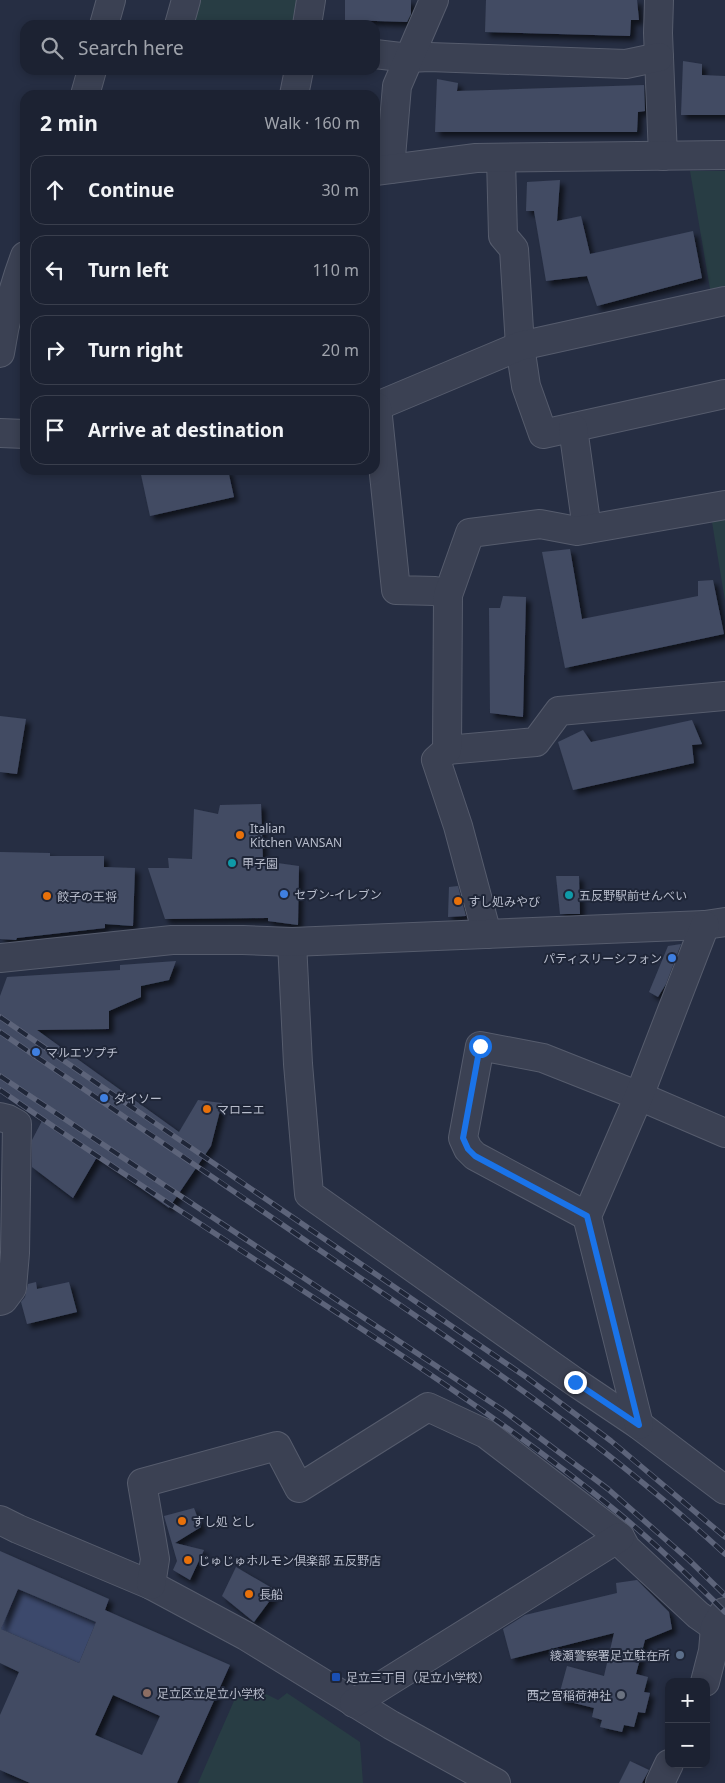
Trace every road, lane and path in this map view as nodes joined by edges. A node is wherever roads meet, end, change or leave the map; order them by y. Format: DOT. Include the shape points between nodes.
graph roads {
  1 [pos="111,0"];
  2 [pos="186,0"];
  3 [pos="311,0"];
  4 [pos="434,0"];
  5 [pos="659,0"];
  6 [pos="105,20"];
  7 [pos="180,20"];
  8 [pos="308,20"];
  9 [pos="380,55"];
  10 [pos="659,57"];
  11 [pos="409,58"];
  12 [pos="91,75"];
  13 [pos="298,75"];
  14 [pos="86,90"];
  15 [pos="295,90"];
  16 [pos="725,155"];
  17 [pos="663,156"];
  18 [pos="501,158"];
  19 [pos="383,170"];
  20 [pos="20,269"];
  21 [pos="725,301"];
  22 [pos="520,346"];
  23 [pos="0,353"];
  24 [pos="725,394"];
  25 [pos="380,405"];
  26 [pos="573,428"];
  27 [pos="0,433"];
  28 [pos="20,434"];
  29 [pos="380,444"];
  30 [pos="725,505"];
  31 [pos="587,529"];
  32 [pos="448,595"];
  33 [pos="725,696"];
  34 [pos="447,750"];
  35 [pos="715,924"];
  36 [pos="487,934"];
  37 [pos="292,942"];
  38 [pos="0,958"];
  39 [pos="639,1096"];
  40 [pos="0,1117"];
  41 [pos="725,1133"];
  42 [pos="587,1216"];
  43 [pos="0,1301"];
  44 [pos="639,1425"];
  45 [pos="723,1485"];
  46 [pos="0,1520"];
  47 [pos="620,1537"];
  48 [pos="151,1585"];
  49 [pos="720,1619"];
  50 [pos="706,1678"];
  51 [pos="354,1703"];
  52 [pos="667,1768"];
  53 [pos="496,1783"];
  54 [pos="660,1783"];
  1 -- 6 [label="street"];
  2 -- 7 [label="street"];
  3 -- 8 [label="street"];
  4 -- 11 [label="street"];
  5 -- 10 [label="street"];
  9 -- 11 [label="street"];
  10 -- 11 [label="street" via="626,64"];
  10 -- 17 [label="street"];
  11 -- 19 [label="street" via="397,86"];
  12 -- 14 [label="street"];
  13 -- 15 [label="street"];
  16 -- 17 [label="street"];
  17 -- 18 [label="street"];
  18 -- 19 [label="street" via="476,158"];
  18 -- 22 [label="street" via="502,236 514,249"];
  20 -- 23 [label="street" via="8,306"];
  21 -- 22 [label="street"];
  22 -- 25 [label="street"];
  22 -- 26 [label="street" via="526,386 543,434"];
  24 -- 26 [label="street"];
  26 -- 31 [label="street"];
  27 -- 28 [label="street"];
  29 -- 32 [label="street" via="396,590 435,591"];
  30 -- 31 [label="street"];
  31 -- 32 [label="street" via="577,531 540,524 470,533"];
  32 -- 34 [label="street"];
  33 -- 34 [label="street" via="559,711 536,742"];
  34 -- 36 [label="street" via="436,760 458,826"];
  35 -- 36 [label="street"];
  35 -- 39 [label="street"];
  36 -- 37 [label="street"];
  37 -- 38 [label="street" via="172,940"];
  37 -- 44 [label="street" via="309,1194"];
  39 -- 41 [label="street"];
  39 -- 42 [label="street"];
  39 -- 42 [label="street" via="542,1058 480,1046 463,1138 468,1149 475,1156"];
  40 -- 43 [label="street" via="17,1124 12,1288"];
  42 -- 44 [label="street"];
  44 -- 45 [label="street"];
  46 -- 48 [label="street"];
  47 -- 48 [label="street" via="486,1434 428,1407 298,1488 277,1446 142,1483 155,1559"];
  47 -- 49 [label="street" via="626,1548 698,1616"];
  47 -- 51 [label="street"];
  48 -- 51 [label="street" via="246,1636"];
  49 -- 50 [label="street"];
  51 -- 53 [label="street"];
  52 -- 54 [label="street"];
}
